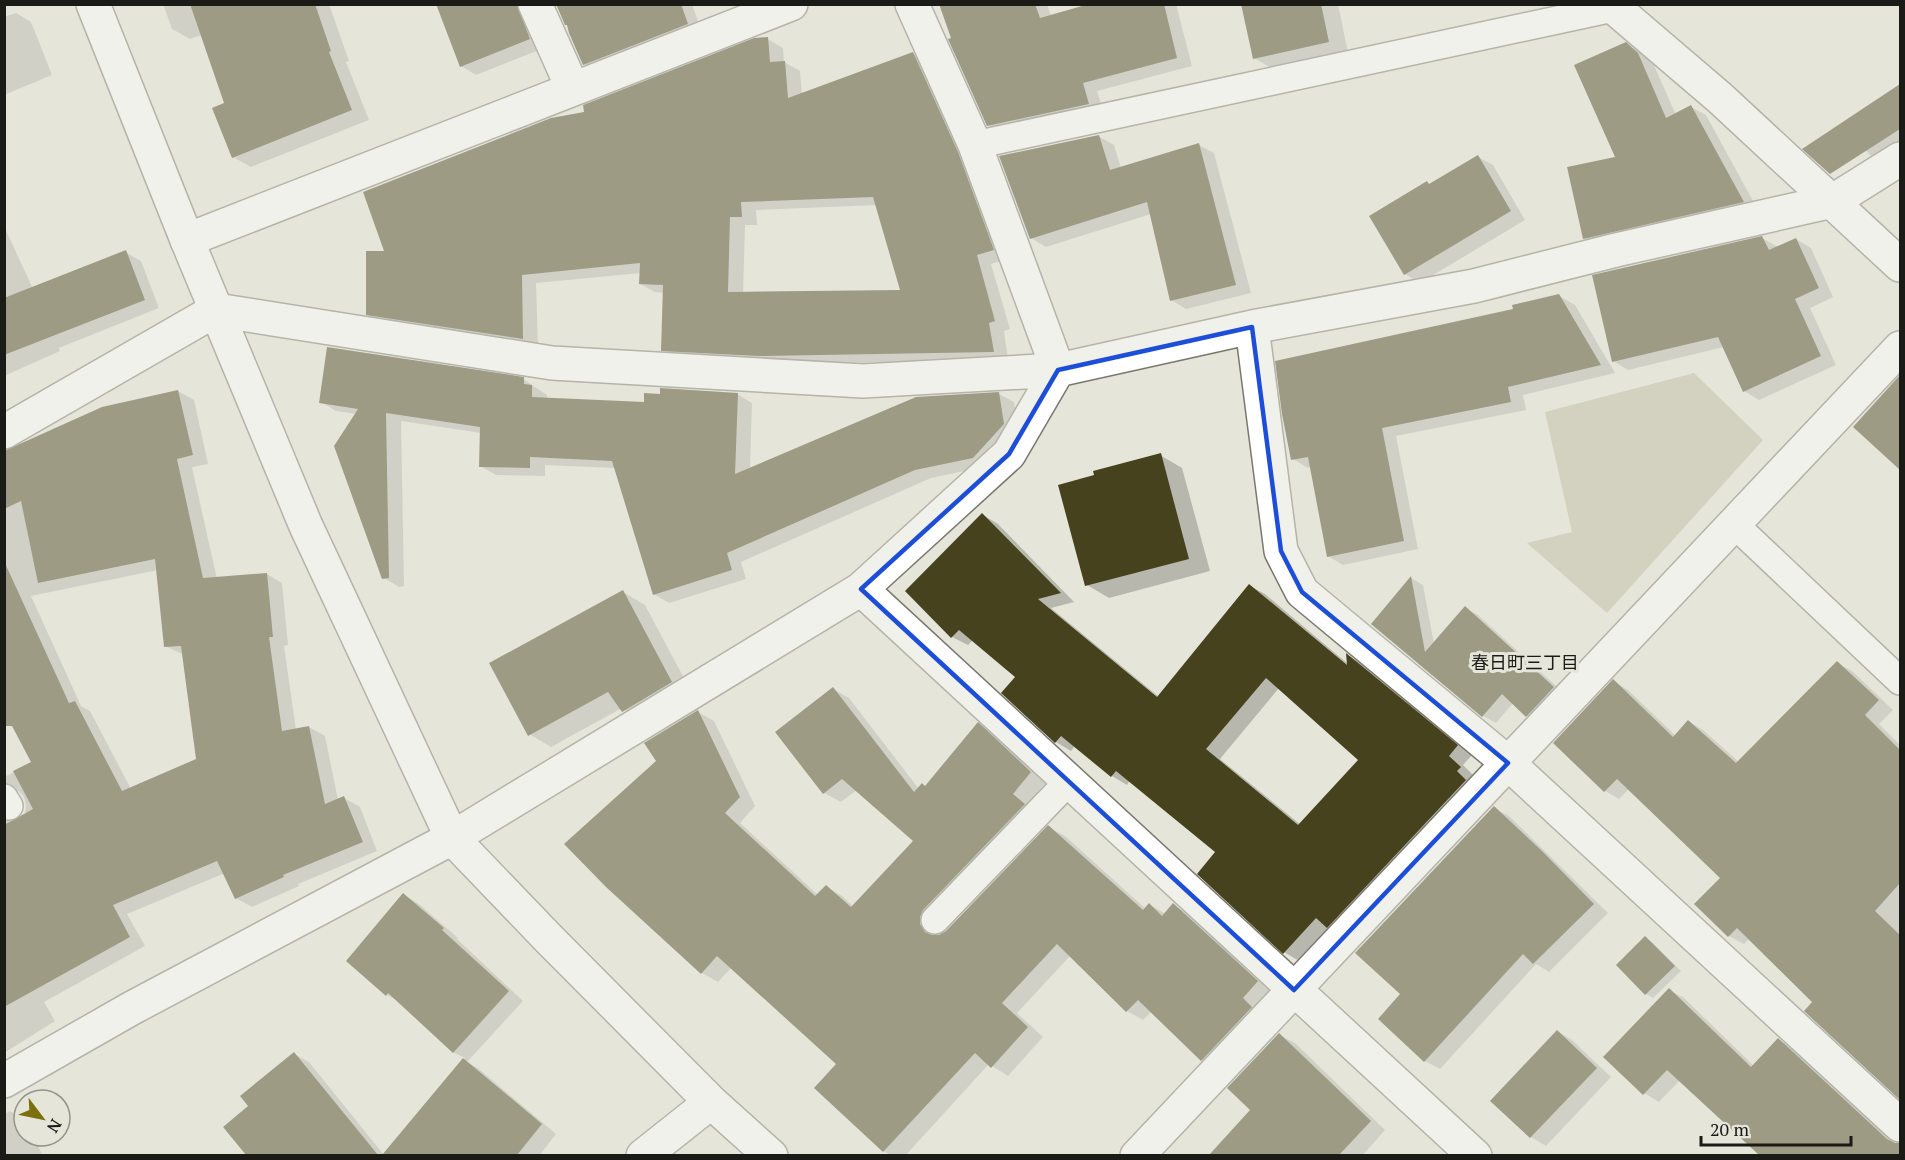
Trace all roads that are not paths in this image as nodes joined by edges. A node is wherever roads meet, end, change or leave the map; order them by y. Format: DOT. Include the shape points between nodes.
graph roads {
  1 [pos="93,4"];
  2 [pos="535,4"];
  3 [pos="792,4"];
  4 [pos="912,4"];
  5 [pos="1611,6"];
  6 [pos="573,89"];
  7 [pos="975,145"];
  8 [pos="1900,159"];
  9 [pos="1833,201"];
  10 [pos="187,240"];
  11 [pos="1900,265"];
  12 [pos="216,310"];
  13 [pos="1252,327"];
  14 [pos="1900,348"];
  15 [pos="1058,370"];
  16 [pos="4,432"];
  17 [pos="1734,524"];
  18 [pos="861,589"];
  19 [pos="1900,681"];
  20 [pos="1508,763"];
  21 [pos="1068,782"];
  22 [pos="452,838"];
  23 [pos="935,920"];
  24 [pos="1294,990"];
  25 [pos="4,1081"];
  26 [pos="711,1102"];
  27 [pos="1900,1125"];
  28 [pos="643,1155"];
  29 [pos="771,1155"];
  30 [pos="1137,1155"];
  31 [pos="1475,1155"];
  1 -- 10 [label="street"];
  2 -- 6 [label="street"];
  3 -- 6 [label="street"];
  4 -- 7 [label="street"];
  5 -- 7 [label="lane"];
  5 -- 9 [label="street"];
  6 -- 10 [label="street"];
  7 -- 15 [label="street"];
  8 -- 9 [label="street"];
  9 -- 11 [label="street"];
  9 -- 13 [label="street" via="1473,286"];
  10 -- 12 [label="street"];
  12 -- 15 [label="street" via="552,363 863,381"];
  12 -- 16 [label="street"];
  12 -- 22 [label="street" via="306,526"];
  13 -- 15 [label="street"];
  13 -- 20 [label="street" via="1281,551 1302,592"];
  14 -- 17 [label="street"];
  15 -- 18 [label="street" via="1009,454"];
  17 -- 19 [label="lane"];
  17 -- 20 [label="street"];
  18 -- 21 [label="street"];
  18 -- 22 [label="street"];
  20 -- 24 [label="street"];
  20 -- 27 [label="street"];
  21 -- 23 [label="lane"];
  21 -- 24 [label="street"];
  22 -- 25 [label="street" via="132,1008"];
  22 -- 26 [label="street"];
  24 -- 30 [label="street"];
  24 -- 31 [label="street"];
  26 -- 28 [label="street"];
  26 -- 29 [label="street"];
}
